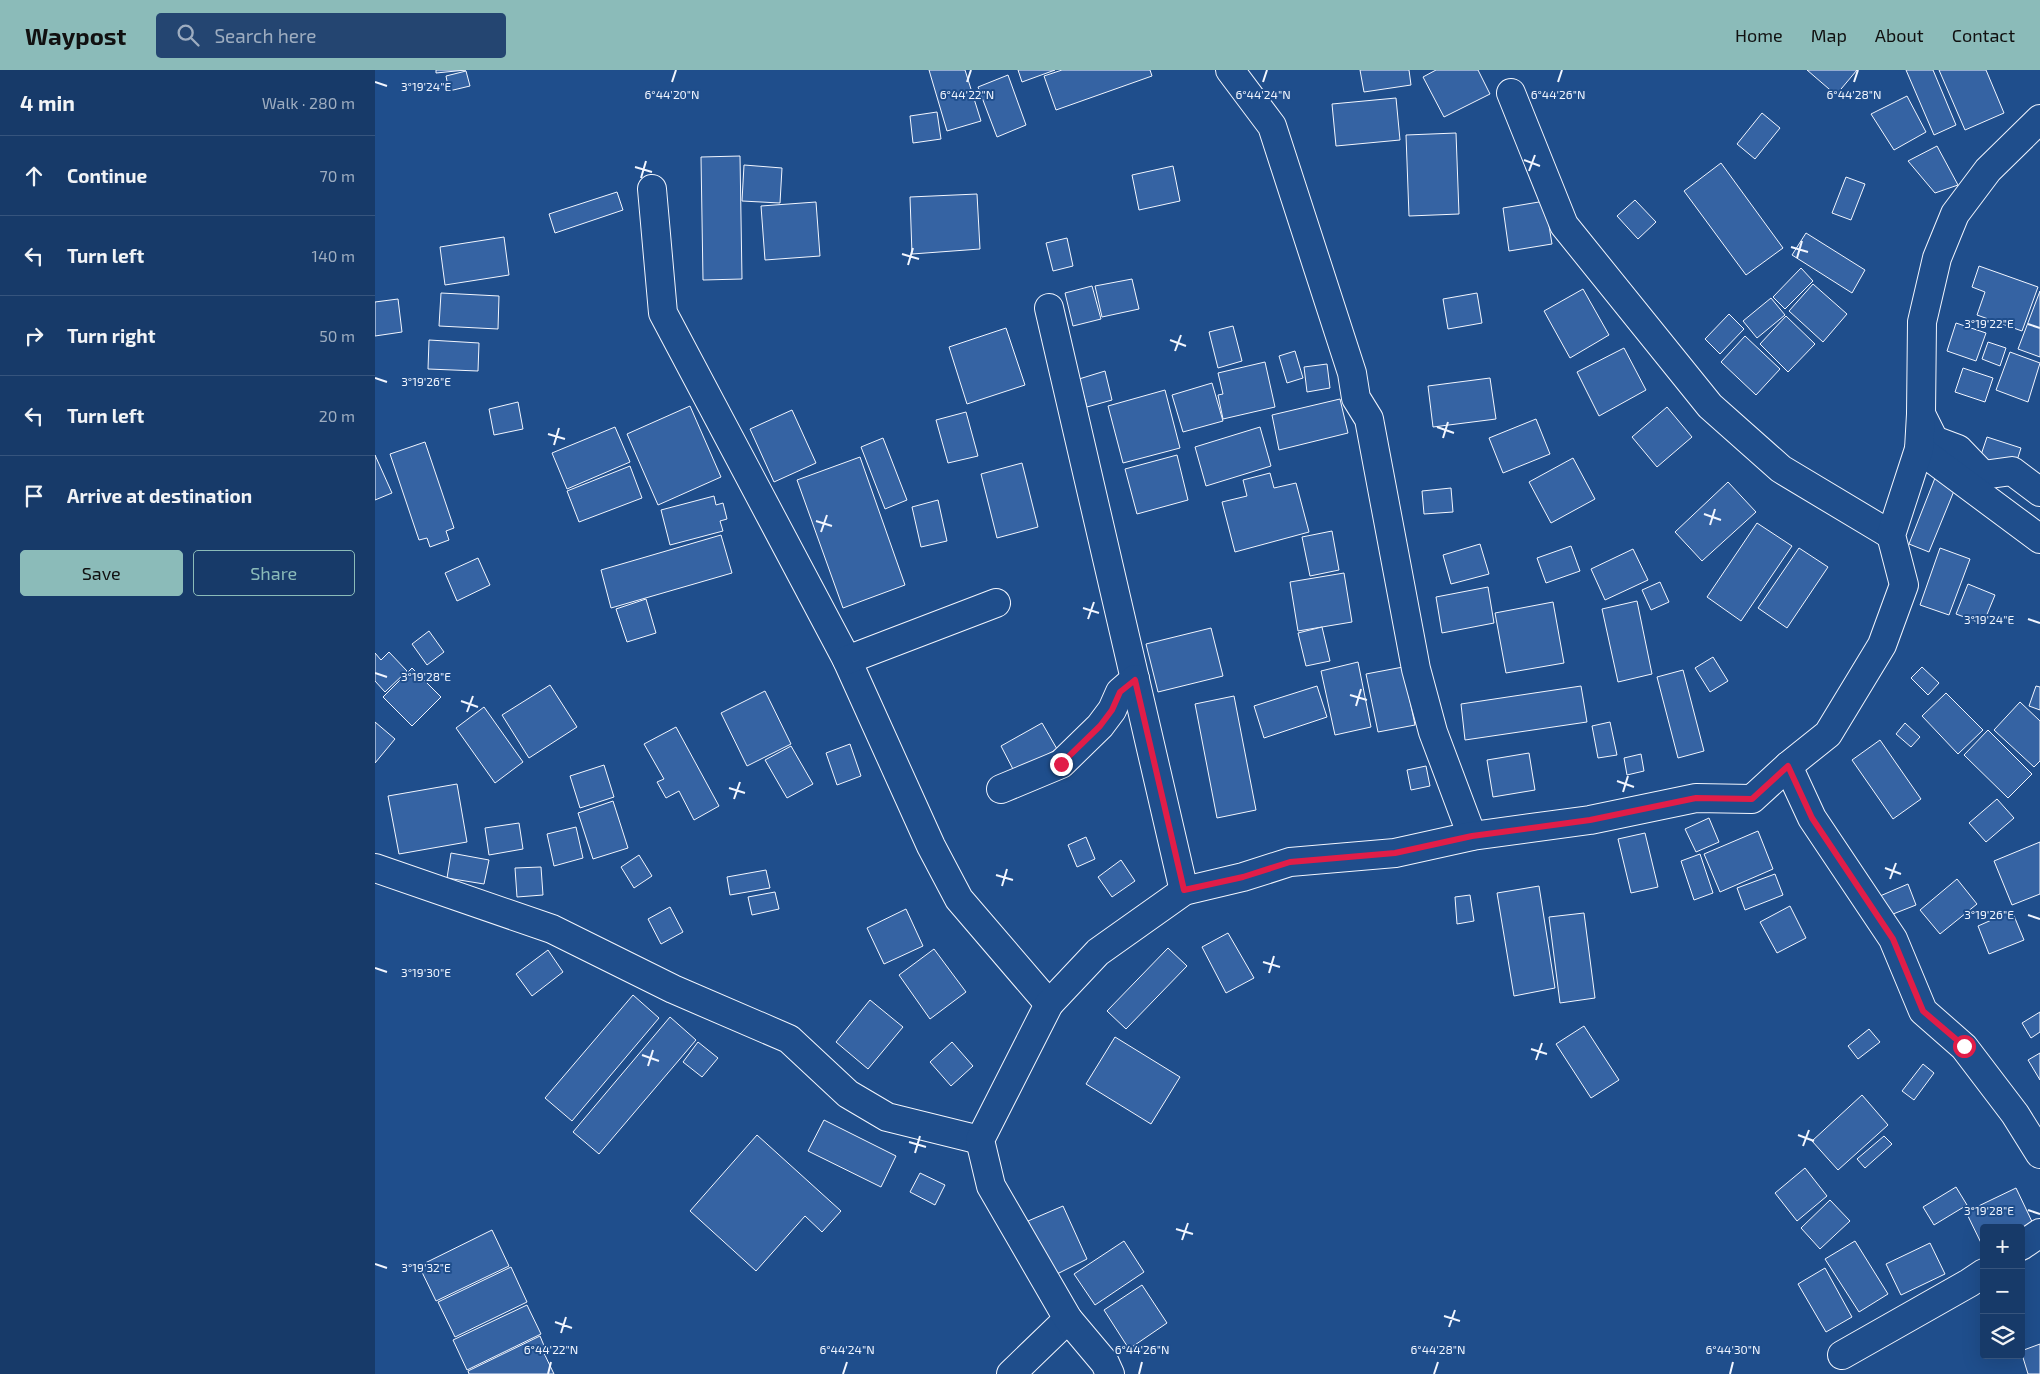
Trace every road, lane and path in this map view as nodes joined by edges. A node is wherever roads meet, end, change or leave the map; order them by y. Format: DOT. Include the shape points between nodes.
graph roads {
  1 [pos="1230,70"];
  2 [pos="1511,93"];
  3 [pos="2040,119"];
  4 [pos="652,189"];
  5 [pos="1049,308"];
  6 [pos="1921,414"];
  7 [pos="1919,449"];
  8 [pos="2040,492"];
  9 [pos="1891,535"];
  10 [pos="2040,539"];
  11 [pos="996,604"];
  12 [pos="847,660"];
  13 [pos="1135,680"];
  14 [pos="1788,766"];
  15 [pos="1001,789"];
  16 [pos="1472,836"];
  17 [pos="375,868"];
  18 [pos="1184,890"];
  19 [pos="1049,1004"];
  20 [pos="980,1140"];
  21 [pos="2040,1154"];
  22 [pos="2040,1233"];
  23 [pos="2025,1243"];
  24 [pos="1980,1276"];
  25 [pos="1069,1319"];
  26 [pos="1842,1355"];
  27 [pos="1011,1374"];
  28 [pos="1110,1374"];
  1 -- 16 [label="street" via="1272,126 1353,373 1356,398 1369,418 1416,669 1433,732"];
  2 -- 9 [label="street" via="1564,225 1710,406 1781,469"];
  3 -- 6 [label="street" via="1988,170 1955,214 1937,258 1922,322"];
  4 -- 12 [label="street" via="663,313"];
  5 -- 13 [label="street"];
  6 -- 7 [label="street"];
  6 -- 8 [label="street" via="1934,440 1958,449 1983,475 2012,471"];
  7 -- 9 [label="street"];
  7 -- 10 [label="street"];
  9 -- 14 [label="street" via="1904,585 1882,645 1828,734"];
  11 -- 12 [label="street"];
  12 -- 19 [label="street" via="931,846 959,899"];
  13 -- 15 [label="street" via="1120,692 1100,726 1061,764"];
  13 -- 18 [label="street"];
  14 -- 16 [label="street" via="1752,799 1696,798 1590,820"];
  14 -- 21 [label="street" via="1812,818 1893,939 1923,1011 1964,1046 2015,1114"];
  16 -- 18 [label="street" via="1395,853 1290,862"];
  17 -- 20 [label="street" via="552,928 673,989 789,1039 848,1094 887,1117"];
  18 -- 19 [label="street" via="1098,952"];
  19 -- 20 [label="street"];
  20 -- 25 [label="street" via="991,1186"];
  22 -- 23 [label="street"];
  24 -- 26 [label="street"];
  25 -- 27 [label="street"];
  25 -- 28 [label="street" via="1105,1363"];
}
